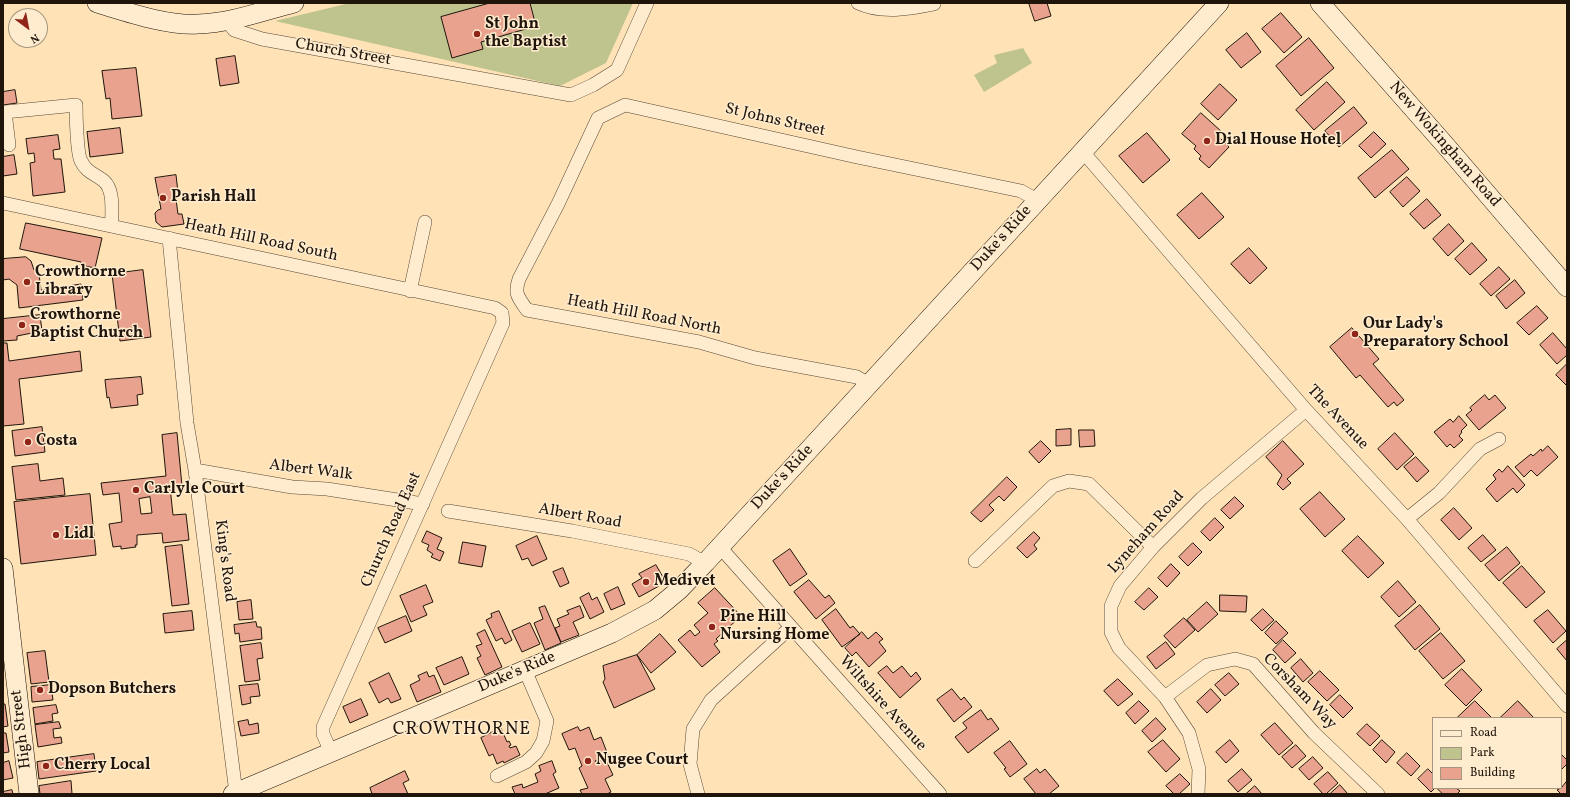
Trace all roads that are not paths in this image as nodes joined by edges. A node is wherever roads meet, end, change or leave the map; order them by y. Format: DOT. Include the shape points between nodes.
graph roads {
  1 [pos="97,3"];
  2 [pos="294,3"];
  3 [pos="647,3"];
  4 [pos="858,3"];
  5 [pos="1219,3"];
  6 [pos="1320,3"];
  7 [pos="934,4"];
  8 [pos="227,21"];
  9 [pos="9,145"];
  10 [pos="1083,152"];
  11 [pos="1037,200"];
  12 [pos="3,204"];
  13 [pos="558,204"];
  14 [pos="425,222"];
  15 [pos="112,226"];
  16 [pos="169,238"];
  17 [pos="1567,287"];
  18 [pos="410,291"];
  19 [pos="503,323"];
  20 [pos="869,384"];
  21 [pos="1306,410"];
  22 [pos="1499,439"];
  23 [pos="195,470"];
  24 [pos="423,504"];
  25 [pos="448,511"];
  26 [pos="1407,518"];
  27 [pos="719,546"];
  28 [pos="1153,547"];
  29 [pos="975,561"];
  30 [pos="705,563"];
  31 [pos="3,568"];
  32 [pos="791,627"];
  33 [pos="525,670"];
  34 [pos="1165,697"];
  35 [pos="1567,706"];
  36 [pos="331,752"];
  37 [pos="497,776"];
  38 [pos="235,793"];
  39 [pos="29,794"];
  40 [pos="698,794"];
  41 [pos="940,794"];
  42 [pos="1198,794"];
  43 [pos="1378,794"];
  1 -- 8 [label="main road" via="178,23"];
  2 -- 8 [label="main road"];
  3 -- 8 [label="street, Church Street" via="617,70 571,95 262,39 234,30"];
  4 -- 7 [label="street" via="891,10"];
  5 -- 10 [label="main road, Duke's Ride"];
  6 -- 17 [label="main road, New Wokingham Road"];
  9 -- 15 [label="street" via="5,112 76,105 80,159 88,171 108,186"];
  10 -- 11 [label="main road, Duke's Ride"];
  10 -- 21 [label="street, The Avenue"];
  11 -- 13 [label="street, St Johns Street" via="1021,191 625,105 598,118"];
  11 -- 20 [label="main road, Duke's Ride"];
  12 -- 15 [label="street, Heath Hill Road South"];
  13 -- 20 [label="street, Heath Hill Road North" via="516,289 519,300 527,310 699,342 755,358 857,377"];
  14 -- 18 [label="street"];
  15 -- 16 [label="street, Heath Hill Road South"];
  16 -- 18 [label="street, Heath Hill Road South"];
  16 -- 23 [label="street, King's Road"];
  18 -- 19 [label="street, Heath Hill Road South" via="496,308 502,313"];
  19 -- 24 [label="street, Church Road East"];
  20 -- 27 [label="main road, Duke's Ride"];
  21 -- 26 [label="street, The Avenue"];
  21 -- 28 [label="street, Lyneham Road" via="1202,498"];
  22 -- 26 [label="street" via="1480,449 1438,493"];
  23 -- 24 [label="street, Albert Walk" via="292,488 327,489"];
  23 -- 38 [label="street, King's Road"];
  24 -- 36 [label="street, Church Road East" via="323,727 323,734"];
  25 -- 30 [label="street, Albert Road" via="572,531 689,554"];
  26 -- 35 [label="street, The Avenue"];
  27 -- 30 [label="main road, Duke's Ride"];
  27 -- 32 [label="street, Wiltshire Avenue"];
  28 -- 29 [label="street" via="1089,484 1069,481 1053,486"];
  28 -- 34 [label="street, Lyneham Road" via="1120,586 1110,606 1111,632 1119,648"];
  30 -- 33 [label="main road, Duke's Ride" via="679,590 649,613 612,633"];
  31 -- 39 [label="main road, High Street"];
  32 -- 40 [label="street" via="711,700 693,729 690,764"];
  32 -- 41 [label="street, Wiltshire Avenue"];
  33 -- 36 [label="main road, Duke's Ride"];
  33 -- 37 [label="street" via="547,721 543,741 536,753 526,762"];
  34 -- 42 [label="street, Lyneham Road" via="1189,733 1199,769"];
  34 -- 43 [label="street, Corsham Way" via="1207,665 1235,659 1253,664 1314,733"];
  36 -- 38 [label="main road, Duke's Ride"];
}
